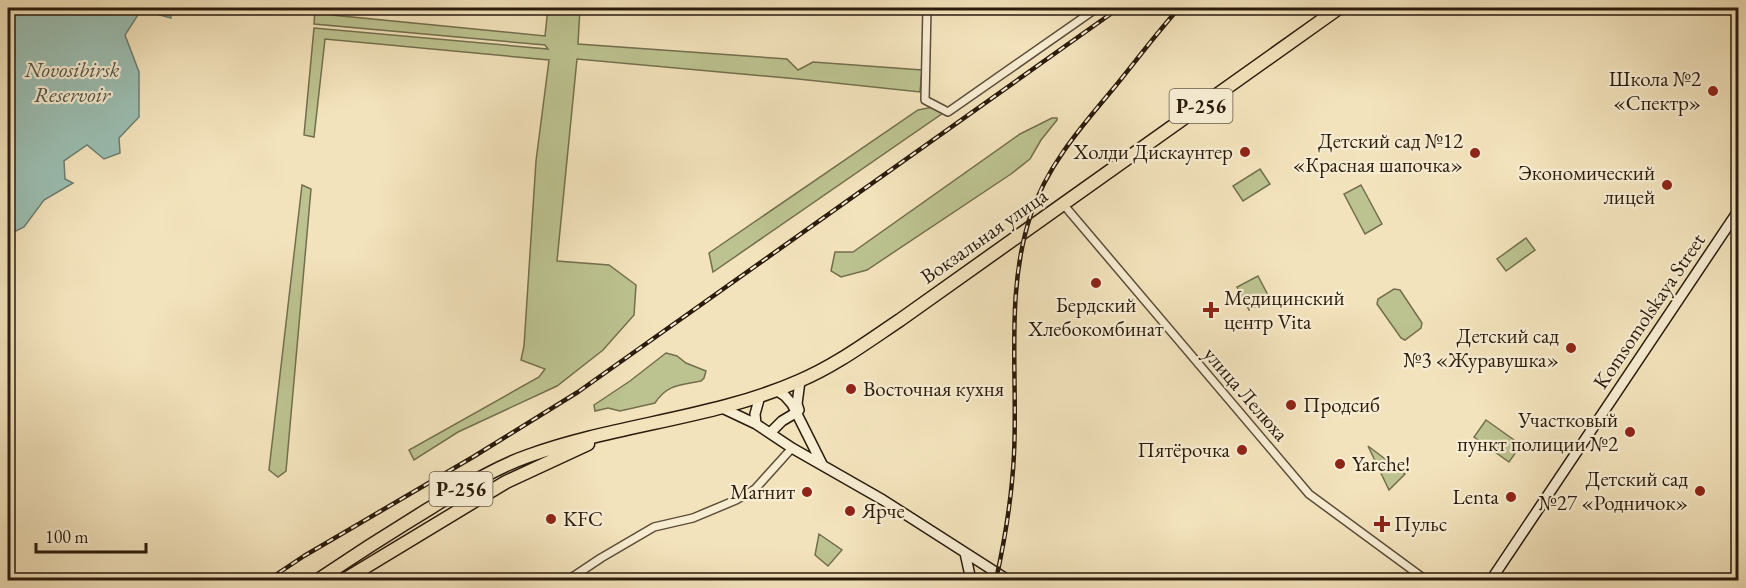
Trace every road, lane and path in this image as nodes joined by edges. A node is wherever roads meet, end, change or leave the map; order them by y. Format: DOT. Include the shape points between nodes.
graph roads {
  1 [pos="927,8"];
  2 [pos="1097,8"];
  3 [pos="1339,8"];
  4 [pos="1063,204"];
  5 [pos="1738,211"];
  6 [pos="800,381"];
  7 [pos="776,390"];
  8 [pos="760,396"];
  9 [pos="720,407"];
  10 [pos="797,412"];
  11 [pos="756,424"];
  12 [pos="620,430"];
  13 [pos="805,430"];
  14 [pos="770,433"];
  15 [pos="792,448"];
  16 [pos="822,464"];
  17 [pos="965,553"];
  18 [pos="318,580"];
  19 [pos="345,580"];
  20 [pos="568,580"];
  21 [pos="971,580"];
  22 [pos="1008,580"];
  23 [pos="1426,580"];
  24 [pos="1491,580"];
  1 -- 2 [label="street" via="925,100 948,112"];
  3 -- 4 [label="highway, Вокзальная улица / Р-256"];
  4 -- 6 [label="highway, Вокзальная улица / Р-256" via="859,348"];
  4 -- 23 [label="street, улица Лелюха" via="1309,494"];
  5 -- 24 [label="main road, Komsomolskaya Street"];
  6 -- 7 [label="highway, Вокзальная улица / Р-256"];
  6 -- 13 [label="main road" via="797,404"];
  7 -- 8 [label="highway, Вокзальная улица / Р-256"];
  7 -- 10 [label="main road"];
  8 -- 9 [label="highway, Вокзальная улица / Р-256"];
  8 -- 11 [label="main road"];
  9 -- 11 [label="main road"];
  9 -- 12 [label="highway, Вокзальная улица / Р-256"];
  10 -- 13 [label="main road"];
  10 -- 14 [label="main road"];
  11 -- 14 [label="main road"];
  12 -- 18 [label="highway, Р-256" via="558,446 498,469"];
  12 -- 19 [label="highway, Р-256" via="506,482"];
  13 -- 16 [label="main road"];
  14 -- 15 [label="main road"];
  15 -- 16 [label="main road"];
  15 -- 20 [label="street" via="755,489 693,518 654,527"];
  16 -- 17 [label="main road"];
  17 -- 21 [label="main road"];
  17 -- 22 [label="main road"];
}
